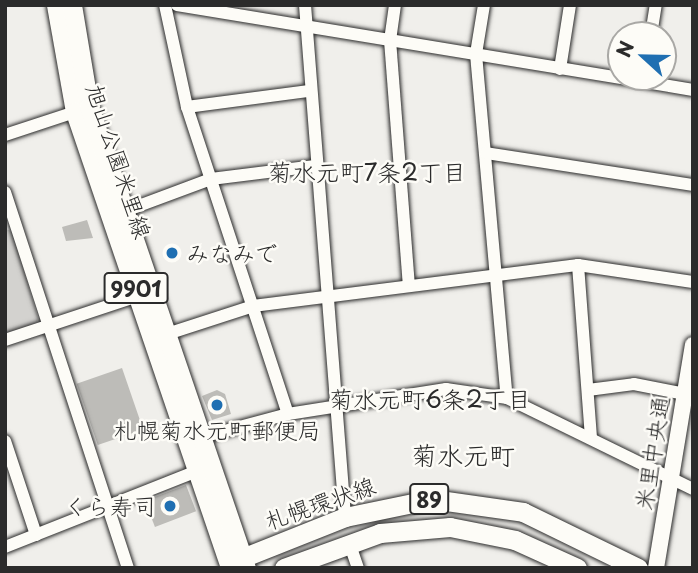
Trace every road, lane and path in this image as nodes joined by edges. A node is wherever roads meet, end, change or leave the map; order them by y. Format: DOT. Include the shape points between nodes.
graph roads {
  1 [pos="56,5"];
  2 [pos="72,5"];
  3 [pos="165,5"];
  4 [pos="177,5"];
  5 [pos="305,5"];
  6 [pos="396,5"];
  7 [pos="484,5"];
  8 [pos="570,5"];
  9 [pos="224,9"];
  10 [pos="304,26"];
  11 [pos="390,40"];
  12 [pos="477,54"];
  13 [pos="560,69"];
  14 [pos="607,75"];
  15 [pos="309,91"];
  16 [pos="187,107"];
  17 [pos="75,113"];
  18 [pos="5,135"];
  19 [pos="486,153"];
  20 [pos="315,166"];
  21 [pos="211,179"];
  22 [pos="693,185"];
  23 [pos="5,192"];
  24 [pos="125,211"];
  25 [pos="10,221"];
  26 [pos="578,265"];
  27 [pos="496,274"];
  28 [pos="693,282"];
  29 [pos="409,285"];
  30 [pos="145,293"];
  31 [pos="327,295"];
  32 [pos="253,306"];
  33 [pos="49,326"];
  34 [pos="167,334"];
  35 [pos="5,340"];
  36 [pos="693,345"];
  37 [pos="588,390"];
  38 [pos="685,394"];
  39 [pos="507,398"];
  40 [pos="336,404"];
  41 [pos="288,414"];
  42 [pos="202,437"];
  43 [pos="591,439"];
  44 [pos="5,441"];
  45 [pos="199,470"];
  46 [pos="671,478"];
  47 [pos="693,489"];
  48 [pos="108,506"];
  49 [pos="345,516"];
  50 [pos="36,535"];
  51 [pos="350,545"];
  52 [pos="5,547"];
  53 [pos="233,565"];
  54 [pos="128,568"];
  55 [pos="284,568"];
  56 [pos="358,568"];
  57 [pos="577,568"];
  58 [pos="638,568"];
  59 [pos="656,568"];
  1 -- 17 [label="main road, 旭山公園米里線 / 9901"];
  2 -- 24 [label="main road, 旭山公園米里線 / 9901" via="89,107"];
  3 -- 16 [label="street"];
  4 -- 9 [label="street"];
  5 -- 10 [label="street"];
  6 -- 11 [label="street"];
  7 -- 12 [label="street"];
  8 -- 13 [label="street"];
  9 -- 10 [label="street"];
  10 -- 11 [label="street"];
  10 -- 15 [label="street"];
  11 -- 12 [label="street"];
  11 -- 29 [label="street"];
  12 -- 13 [label="street"];
  12 -- 19 [label="street"];
  13 -- 14 [label="street"];
  15 -- 16 [label="street"];
  15 -- 20 [label="street"];
  16 -- 21 [label="street"];
  17 -- 18 [label="street"];
  17 -- 30 [label="main road, 旭山公園米里線 / 9901"];
  19 -- 22 [label="street"];
  19 -- 27 [label="street"];
  20 -- 21 [label="street"];
  20 -- 31 [label="street"];
  21 -- 24 [label="street"];
  21 -- 32 [label="street"];
  23 -- 25 [label="street"];
  24 -- 30 [label="main road, 旭山公園米里線 / 9901"];
  25 -- 33 [label="street"];
  26 -- 27 [label="street"];
  26 -- 28 [label="street"];
  26 -- 37 [label="street"];
  27 -- 29 [label="street"];
  27 -- 39 [label="street"];
  29 -- 31 [label="street"];
  30 -- 33 [label="street"];
  30 -- 34 [label="main road, 旭山公園米里線 / 9901"];
  30 -- 45 [label="main road, 旭山公園米里線 / 9901"];
  31 -- 32 [label="street"];
  31 -- 40 [label="street"];
  32 -- 34 [label="street"];
  32 -- 41 [label="street"];
  33 -- 35 [label="street"];
  33 -- 48 [label="street"];
  34 -- 42 [label="main road, 旭山公園米里線 / 9901"];
  36 -- 38 [label="street, 米里中央通"];
  37 -- 38 [label="street" via="634,384"];
  37 -- 43 [label="street"];
  38 -- 46 [label="street, 米里中央通"];
  39 -- 40 [label="street" via="446,389"];
  39 -- 43 [label="street"];
  40 -- 41 [label="street"];
  40 -- 49 [label="street"];
  41 -- 42 [label="street"];
  42 -- 53 [label="main road, 旭山公園米里線 / 9901"];
  43 -- 46 [label="street"];
  44 -- 50 [label="street"];
  45 -- 48 [label="street"];
  45 -- 53 [label="main road, 旭山公園米里線 / 9901"];
  46 -- 47 [label="street"];
  46 -- 59 [label="street, 米里中央通"];
  48 -- 50 [label="street"];
  48 -- 54 [label="street"];
  49 -- 53 [label="main road, 札幌環状線 / 89"];
  49 -- 58 [label="main road, 札幌環状線 / 89" via="412,500 481,503 544,521"];
  50 -- 52 [label="street"];
  51 -- 55 [label="main road, 札幌環状線 / 89"];
  51 -- 56 [label="street"];
  51 -- 57 [label="main road, 札幌環状線 / 89" via="380,533 450,527 515,540"];
}
